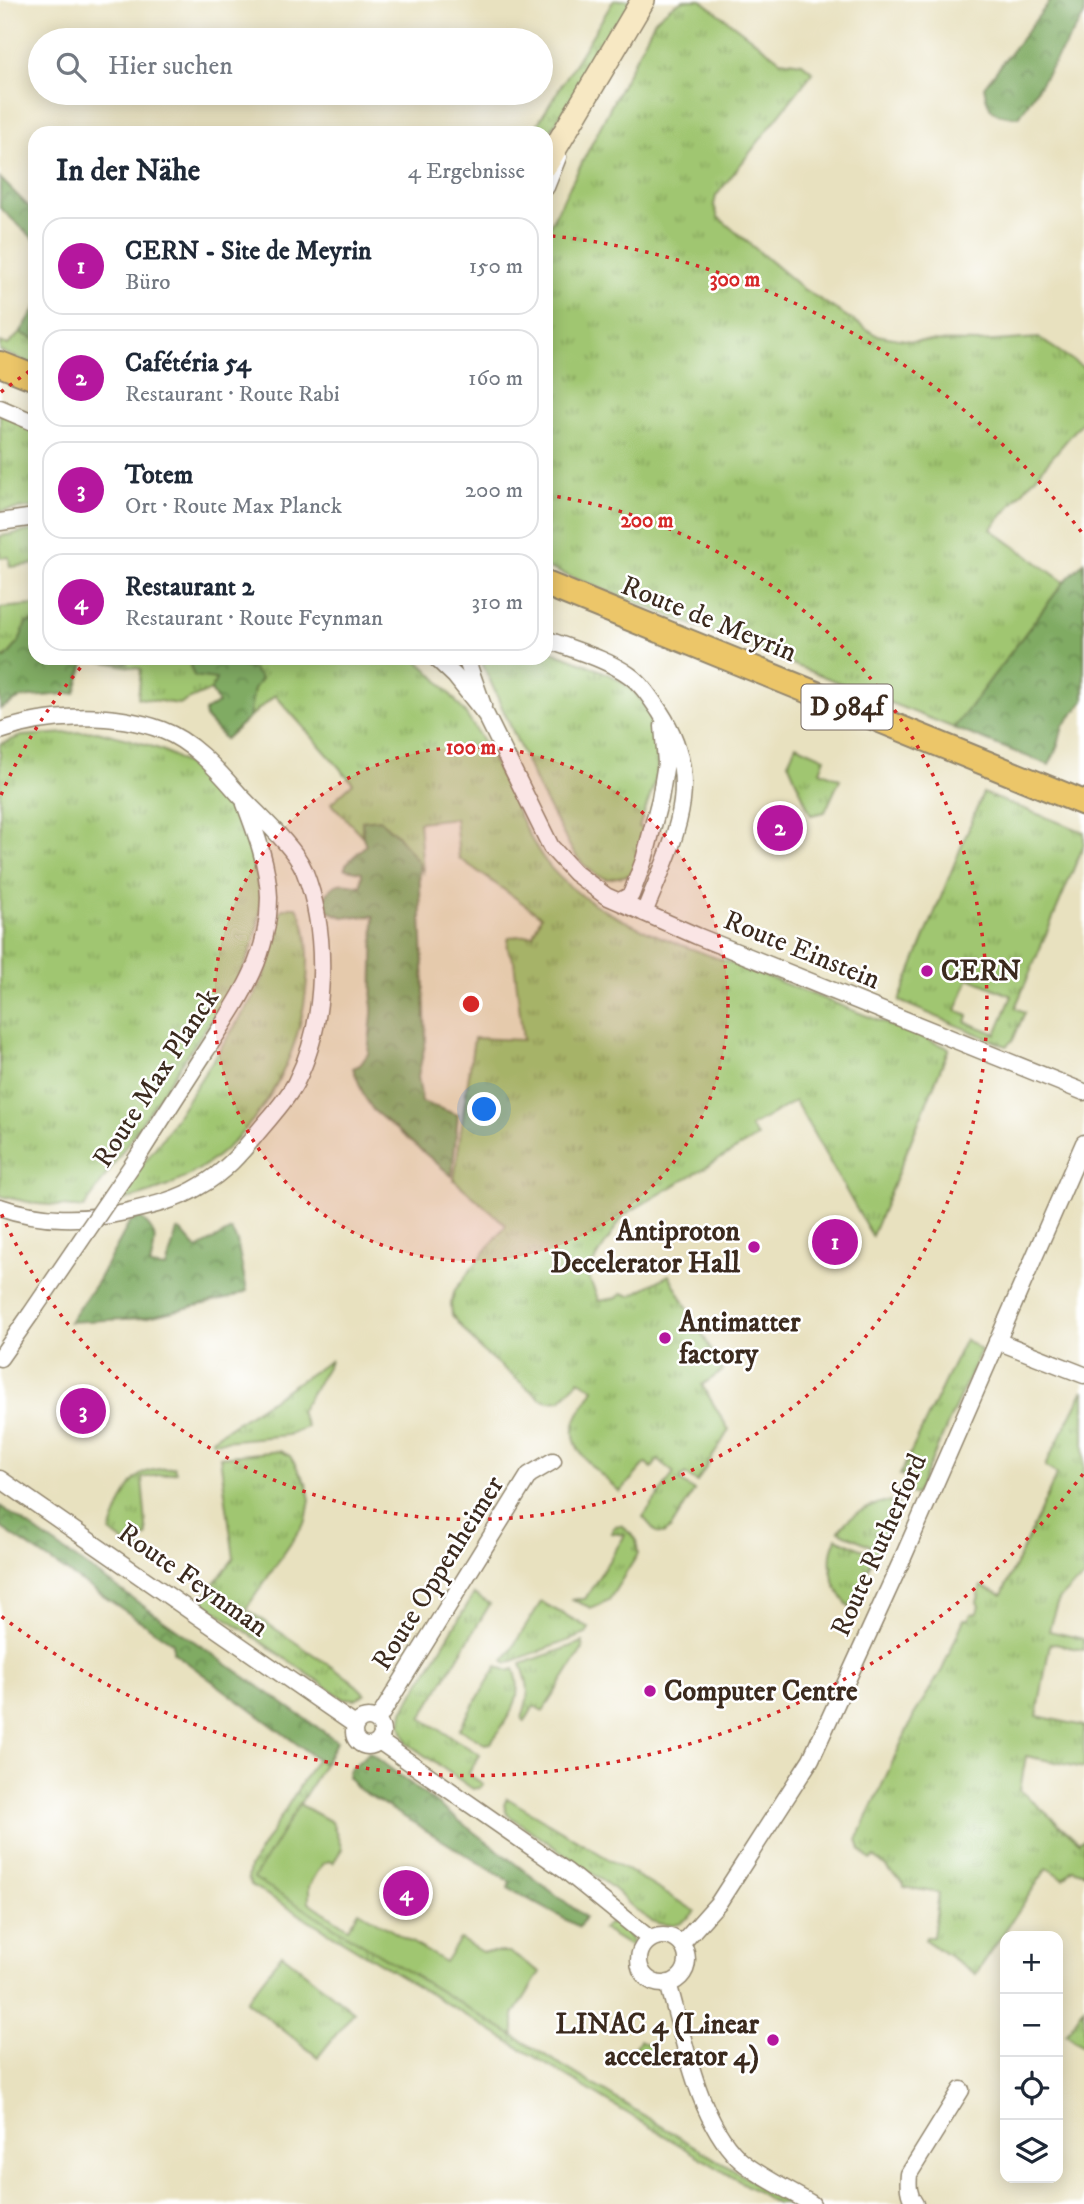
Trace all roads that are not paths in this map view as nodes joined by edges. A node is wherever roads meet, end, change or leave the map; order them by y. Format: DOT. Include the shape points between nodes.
graph roads {
  1 [pos="643,0"];
  2 [pos="572,119"];
  3 [pos="553,152"];
  4 [pos="553,169"];
  5 [pos="0,364"];
  6 [pos="28,375"];
  7 [pos="0,408"];
  8 [pos="28,420"];
  9 [pos="28,518"];
  10 [pos="0,522"];
  11 [pos="553,587"];
  12 [pos="553,642"];
  13 [pos="443,665"];
  14 [pos="468,665"];
  15 [pos="659,710"];
  16 [pos="486,715"];
  17 [pos="0,732"];
  18 [pos="244,800"];
  19 [pos="1084,803"];
  20 [pos="620,901"];
  21 [pos="644,913"];
  22 [pos="1084,1092"];
  23 [pos="1084,1143"];
  24 [pos="0,1207"];
  25 [pos="997,1341"];
  26 [pos="0,1359"];
  27 [pos="1084,1375"];
  28 [pos="553,1461"];
  29 [pos="0,1479"];
  30 [pos="377,1721"];
  31 [pos="355,1726"];
  32 [pos="379,1741"];
  33 [pos="650,1940"];
  34 [pos="680,1943"];
  35 [pos="668,1983"];
  36 [pos="961,2090"];
  37 [pos="811,2204"];
  38 [pos="915,2204"];
  1 -- 2 [label="street"];
  2 -- 3 [label="street"];
  2 -- 4 [label="street"];
  5 -- 6 [label="main road"];
  7 -- 8 [label="street"];
  9 -- 10 [label="street"];
  11 -- 19 [label="main road, Route de Meyrin / D 984f"];
  12 -- 15 [label="street" via="630,675"];
  13 -- 16 [label="street"];
  14 -- 16 [label="street"];
  15 -- 20 [label="street" via="666,745 664,781 644,860 631,895"];
  15 -- 21 [label="street" via="680,752 684,799"];
  16 -- 20 [label="street, Route Einstein" via="533,813 561,859 590,886"];
  17 -- 18 [label="street" via="26,724 89,718 162,730 208,761"];
  18 -- 24 [label="street" via="302,867 318,930 321,961 315,1028 296,1083 227,1167 170,1200 86,1218 20,1214"];
  18 -- 26 [label="street, Route Max Planck, bridge" via="264,861 269,894 262,951 243,993 139,1155"];
  20 -- 21 [label="street, Route Einstein"];
  21 -- 22 [label="street, Route Einstein"];
  23 -- 25 [label="street, Route Rutherford"];
  25 -- 27 [label="street"];
  25 -- 34 [label="street, Route Rutherford" via="811,1759 719,1902"];
  28 -- 30 [label="street, Route Oppenheimer" via="529,1475"];
  29 -- 31 [label="street, Route Feynman"];
  30 -- 31 [label="street" via="364,1718"];
  30 -- 32 [label="street" via="382,1729"];
  31 -- 32 [label="street" via="354,1737 363,1745"];
  32 -- 33 [label="street" via="566,1871"];
  33 -- 34 [label="street" via="664,1936"];
  33 -- 35 [label="street" via="640,1951 641,1969 654,1982"];
  34 -- 35 [label="street" via="687,1957 685,1968"];
  35 -- 37 [label="street" via="701,2096 721,2140 740,2160"];
  36 -- 38 [label="street" via="909,2174 910,2198"];
}
